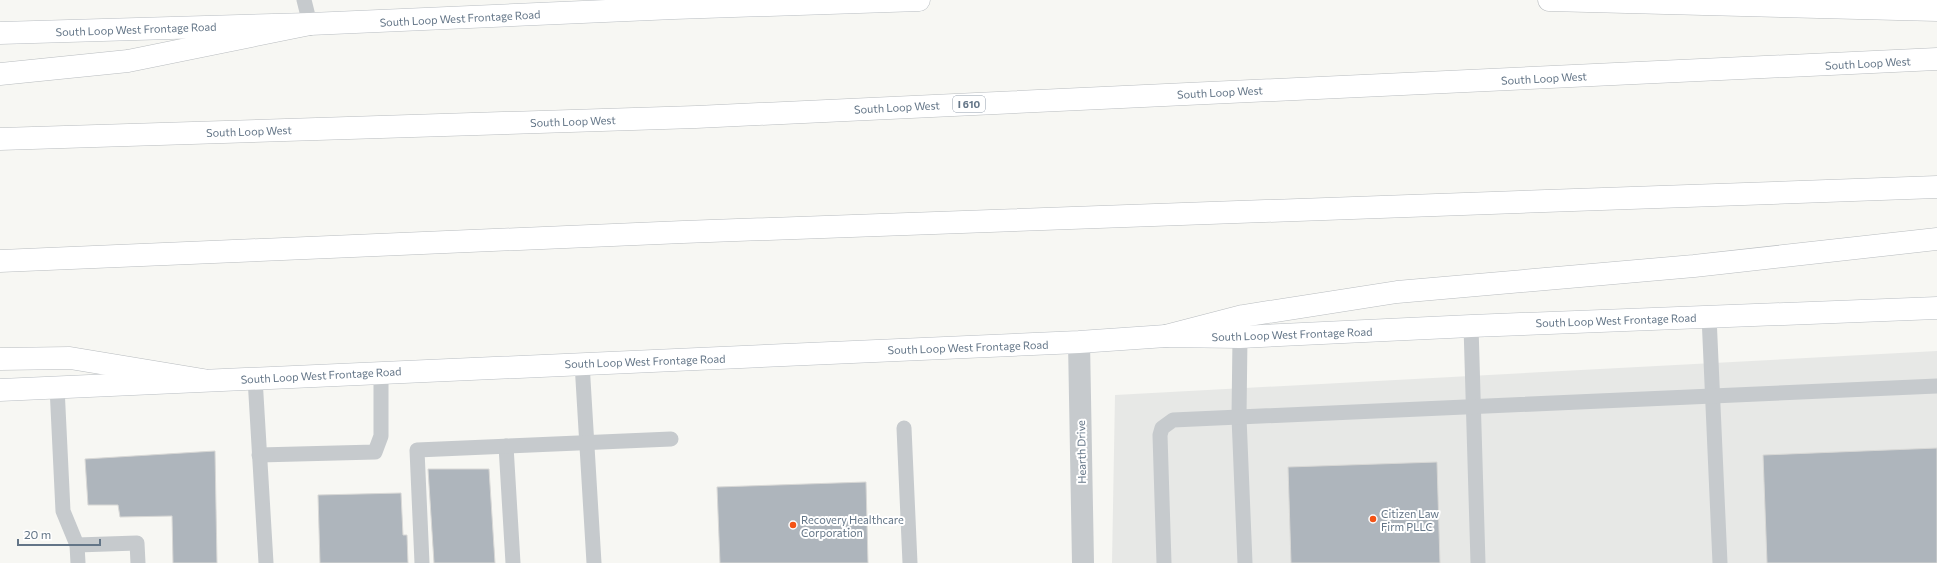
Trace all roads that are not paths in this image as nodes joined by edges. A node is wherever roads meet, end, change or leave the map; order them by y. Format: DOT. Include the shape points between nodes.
graph roads {
  1 [pos="304,0"];
  2 [pos="919,0"];
  3 [pos="1549,0"];
  4 [pos="742,3"];
  5 [pos="674,4"];
  6 [pos="1937,10"];
  7 [pos="310,24"];
  8 [pos="0,33"];
  9 [pos="1937,59"];
  10 [pos="0,74"];
  11 [pos="0,140"];
  12 [pos="1937,187"];
  13 [pos="1937,239"];
  14 [pos="0,261"];
  15 [pos="1937,308"];
  16 [pos="1709,316"];
  17 [pos="1470,326"];
  18 [pos="1166,336"];
  19 [pos="1240,337"];
  20 [pos="1079,342"];
  21 [pos="0,359"];
  22 [pos="582,363"];
  23 [pos="381,372"];
  24 [pos="255,378"];
  25 [pos="203,380"];
  26 [pos="1937,386"];
  27 [pos="57,387"];
  28 [pos="0,390"];
  29 [pos="1712,396"];
  30 [pos="1473,406"];
  31 [pos="1239,417"];
  32 [pos="904,428"];
  33 [pos="671,439"];
  34 [pos="586,442"];
  35 [pos="506,446"];
  36 [pos="259,455"];
  37 [pos="77,545"];
  38 [pos="78,563"];
  39 [pos="138,563"];
  40 [pos="266,563"];
  41 [pos="422,563"];
  42 [pos="513,563"];
  43 [pos="594,563"];
  44 [pos="910,563"];
  45 [pos="1083,563"];
  46 [pos="1164,563"];
  47 [pos="1245,563"];
  48 [pos="1478,563"];
  49 [pos="1720,563"];
  1 -- 7 [label="lane"];
  2 -- 4 [label="main road, South Loop West Frontage Road"];
  3 -- 6 [label="main road"];
  4 -- 5 [label="main road, South Loop West Frontage Road"];
  5 -- 7 [label="main road, South Loop West Frontage Road"];
  7 -- 8 [label="main road, South Loop West Frontage Road"];
  7 -- 10 [label="main road" via="128,61"];
  9 -- 11 [label="main road, South Loop West / I 610" via="696,117"];
  12 -- 14 [label="main road" via="667,233"];
  13 -- 18 [label="main road" via="1694,266 1397,292 1243,316"];
  15 -- 16 [label="main road, South Loop West Frontage Road"];
  16 -- 17 [label="main road, South Loop West Frontage Road"];
  16 -- 29 [label="lane"];
  17 -- 19 [label="main road, South Loop West Frontage Road"];
  17 -- 30 [label="lane"];
  18 -- 19 [label="main road, South Loop West Frontage Road"];
  18 -- 20 [label="main road, South Loop West Frontage Road"];
  19 -- 31 [label="lane"];
  20 -- 22 [label="main road, South Loop West Frontage Road"];
  20 -- 45 [label="street, Hearth Drive"];
  21 -- 25 [label="main road" via="70,358"];
  22 -- 23 [label="main road, South Loop West Frontage Road"];
  22 -- 34 [label="lane"];
  23 -- 24 [label="main road, South Loop West Frontage Road"];
  23 -- 36 [label="lane" via="381,436 375,452"];
  24 -- 25 [label="main road, South Loop West Frontage Road"];
  24 -- 36 [label="lane"];
  25 -- 27 [label="main road, South Loop West Frontage Road"];
  26 -- 29 [label="lane"];
  27 -- 28 [label="main road, South Loop West Frontage Road"];
  27 -- 37 [label="lane" via="64,511"];
  29 -- 30 [label="lane"];
  29 -- 49 [label="lane"];
  30 -- 31 [label="lane"];
  30 -- 48 [label="lane"];
  31 -- 46 [label="lane" via="1173,420 1162,428 1160,435"];
  31 -- 47 [label="lane"];
  32 -- 44 [label="lane"];
  33 -- 34 [label="lane"];
  34 -- 35 [label="lane"];
  34 -- 43 [label="lane"];
  35 -- 41 [label="lane" via="417,450"];
  35 -- 42 [label="lane"];
  36 -- 40 [label="lane"];
  37 -- 38 [label="lane"];
  37 -- 39 [label="lane" via="137,543"];
}
